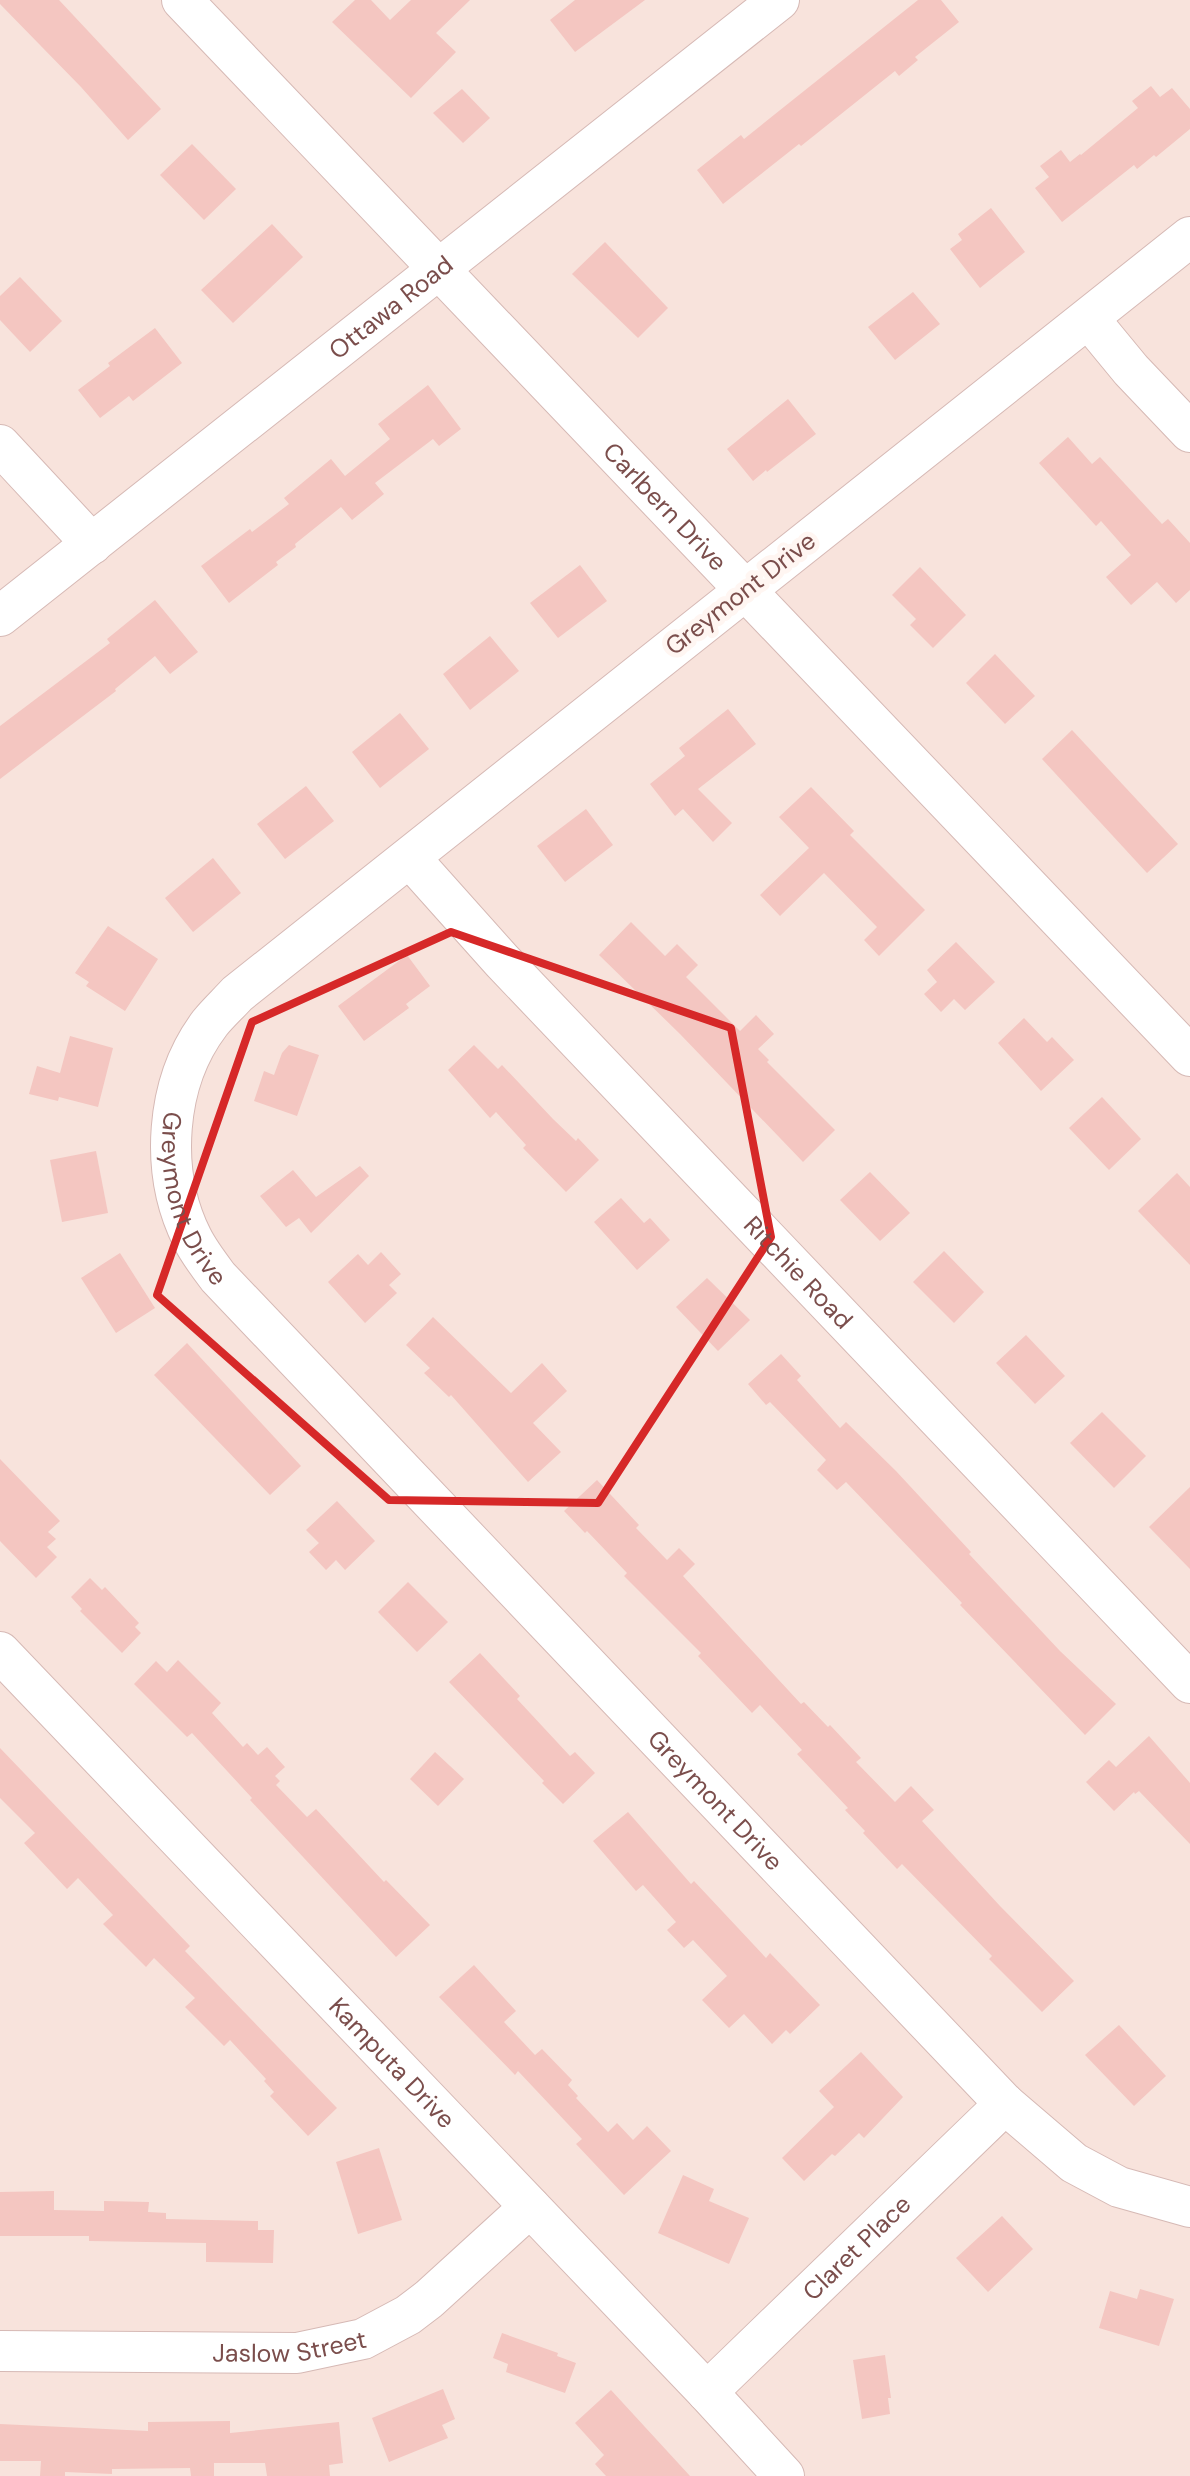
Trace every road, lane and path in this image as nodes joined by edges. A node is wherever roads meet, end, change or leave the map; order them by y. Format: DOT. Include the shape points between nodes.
graph roads {
  1 [pos="182,0"];
  2 [pos="778,0"];
  3 [pos="1190,238"];
  4 [pos="440,270"];
  5 [pos="1088,319"];
  6 [pos="1190,432"];
  7 [pos="0,445"];
  8 [pos="92,544"];
  9 [pos="745,589"];
  10 [pos="0,616"];
  11 [pos="410,858"];
  12 [pos="1190,1056"];
  13 [pos="0,1652"];
  14 [pos="1190,1682"];
  15 [pos="1005,2104"];
  16 [pos="530,2207"];
  17 [pos="1190,2207"];
  18 [pos="0,2351"];
  19 [pos="707,2392"];
  20 [pos="784,2476"];
  1 -- 4 [label="street, Carlbern Drive"];
  2 -- 4 [label="street, Ottawa Road"];
  3 -- 5 [label="street, Greymont Drive"];
  4 -- 8 [label="street, Ottawa Road"];
  4 -- 9 [label="street, Carlbern Drive"];
  5 -- 6 [label="street"];
  5 -- 9 [label="street, Greymont Drive"];
  7 -- 8 [label="street"];
  8 -- 10 [label="street, Ottawa Road"];
  9 -- 11 [label="street, Greymont Drive"];
  9 -- 12 [label="street, Carlbern Drive"];
  11 -- 14 [label="street, Ritchie Road"];
  11 -- 15 [label="street, Greymont Drive" via="237,994 194,1049 177,1093 170,1144 176,1195 192,1238 263,1326"];
  13 -- 16 [label="street, Kamputa Drive"];
  15 -- 17 [label="street, Greymont Drive" via="1074,2163 1118,2186"];
  15 -- 19 [label="street, Claret Place"];
  16 -- 18 [label="street, Jaslow Street" via="429,2299 363,2339 297,2352"];
  16 -- 19 [label="street, Kamputa Drive"];
  19 -- 20 [label="street, Kamputa Drive"];
}
